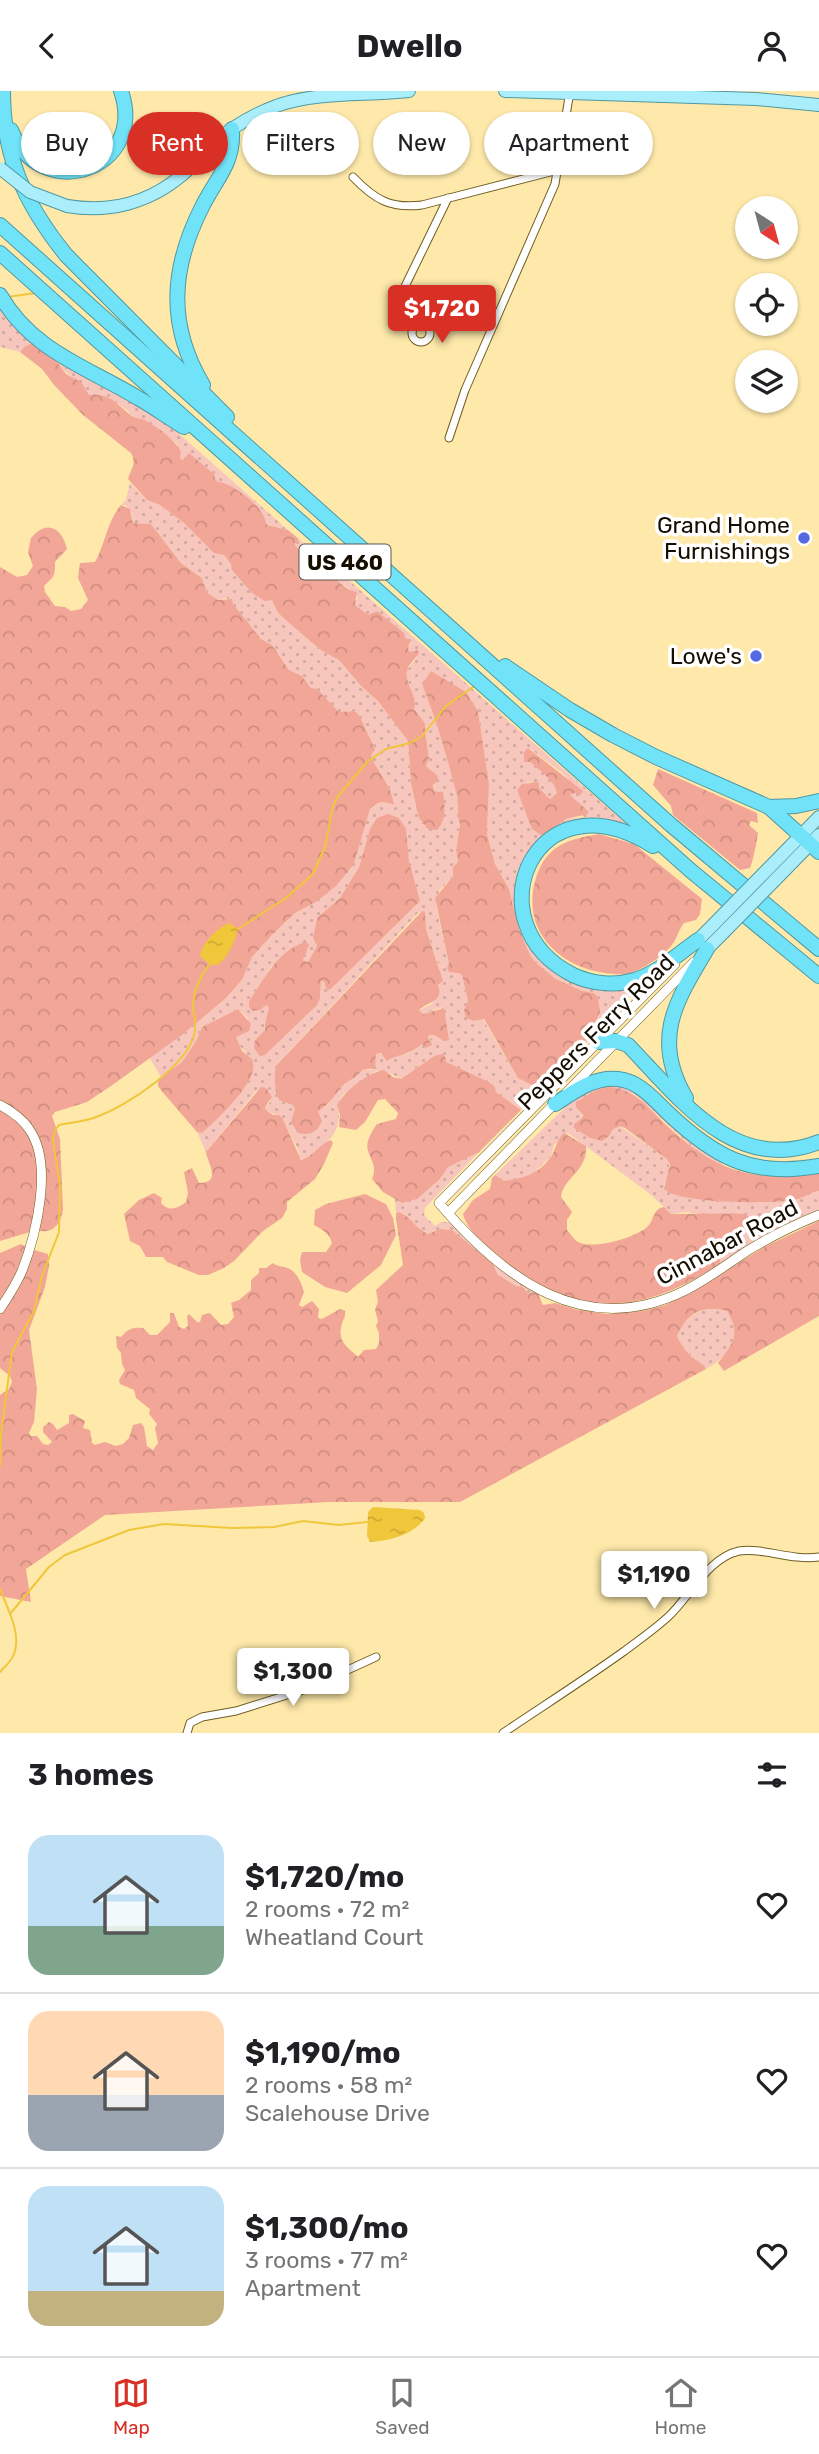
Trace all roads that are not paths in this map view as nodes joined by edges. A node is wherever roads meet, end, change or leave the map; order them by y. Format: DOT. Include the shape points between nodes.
graph roads {
  1 [pos="3,91"];
  2 [pos="121,91"];
  3 [pos="409,91"];
  4 [pos="505,91"];
  5 [pos="570,92"];
  6 [pos="819,104"];
  7 [pos="4,108"];
  8 [pos="567,112"];
  9 [pos="232,129"];
  10 [pos="0,168"];
  11 [pos="538,175"];
  12 [pos="557,175"];
  13 [pos="353,177"];
  14 [pos="448,198"];
  15 [pos="0,225"];
  16 [pos="0,253"];
  17 [pos="0,295"];
  18 [pos="413,329"];
  19 [pos="215,404"];
  20 [pos="449,437"];
  21 [pos="259,485"];
  22 [pos="308,501"];
  23 [pos="460,637"];
  24 [pos="819,801"];
  25 [pos="769,807"];
  26 [pos="819,817"];
  27 [pos="813,841"];
  28 [pos="690,870"];
  29 [pos="703,944"];
  30 [pos="819,949"];
  31 [pos="818,976"];
  32 [pos="616,1041"];
  33 [pos="598,1042"];
  34 [pos="555,1104"];
  35 [pos="0,1105"];
  36 [pos="702,1118"];
  37 [pos="819,1142"];
  38 [pos="819,1166"];
  39 [pos="439,1203"];
  40 [pos="447,1213"];
  41 [pos="819,1215"];
  42 [pos="0,1309"];
  43 [pos="819,1557"];
  44 [pos="376,1657"];
  45 [pos="187,1733"];
  46 [pos="503,1733"];
  1 -- 7 [label="highway"];
  2 -- 7 [label="highway" via="126,119 119,143 106,159 80,171 52,170 31,159 17,143"];
  3 -- 9 [label="main road" via="296,100"];
  4 -- 5 [label="main road"];
  5 -- 6 [label="main road"];
  5 -- 8 [label="street"];
  7 -- 19 [label="highway" via="14,169 46,230"];
  9 -- 10 [label="main road, bridge" via="151,196 113,207 67,206 30,192"];
  9 -- 19 [label="highway" via="230,158 190,233 176,299 185,347"];
  11 -- 14 [label="street"];
  12 -- 20 [label="street"];
  13 -- 14 [label="street" via="389,204 405,207"];
  14 -- 18 [label="street" via="393,311 399,322"];
  15 -- 22 [label="highway, US 460"];
  16 -- 21 [label="highway, US 460"];
  17 -- 21 [label="highway" via="47,347 138,397"];
  19 -- 22 [label="highway"];
  21 -- 28 [label="highway, US 460"];
  22 -- 23 [label="highway, US 460"];
  23 -- 25 [label="highway" via="613,735"];
  23 -- 30 [label="highway, US 460" via="700,851"];
  24 -- 25 [label="highway"];
  25 -- 27 [label="highway"];
  26 -- 27 [label="main road, Peppers Ferry Road"];
  27 -- 29 [label="main road, Peppers Ferry Road, bridge" via="769,877"];
  28 -- 29 [label="highway" via="623,830 582,825 557,834 535,852 524,876 522,902 528,928 543,952 565,971 591,981 620,983 644,977"];
  28 -- 31 [label="highway, US 460"];
  29 -- 32 [label="street, Peppers Ferry Road"];
  29 -- 33 [label="street, Peppers Ferry Road"];
  29 -- 36 [label="highway" via="676,1005 669,1045 678,1083"];
  32 -- 33 [label="highway"];
  32 -- 34 [label="street, Peppers Ferry Road"];
  32 -- 36 [label="highway" via="628,1045"];
  33 -- 39 [label="street, Peppers Ferry Road"];
  34 -- 38 [label="highway" via="594,1081 628,1081 723,1156 768,1169"];
  34 -- 40 [label="street, Peppers Ferry Road"];
  35 -- 42 [label="street" via="23,1121 33,1136 41,1179 22,1272"];
  36 -- 37 [label="highway" via="736,1142 762,1149 792,1150"];
  39 -- 40 [label="street, Cinnabar Road"];
  40 -- 41 [label="street, Cinnabar Road" via="510,1271 538,1290 572,1304 612,1309 651,1303 684,1291 776,1235"];
  43 -- 46 [label="street" via="800,1559 754,1551 725,1557 659,1626"];
  44 -- 45 [label="street" via="306,1689 202,1717 190,1723"];
}
